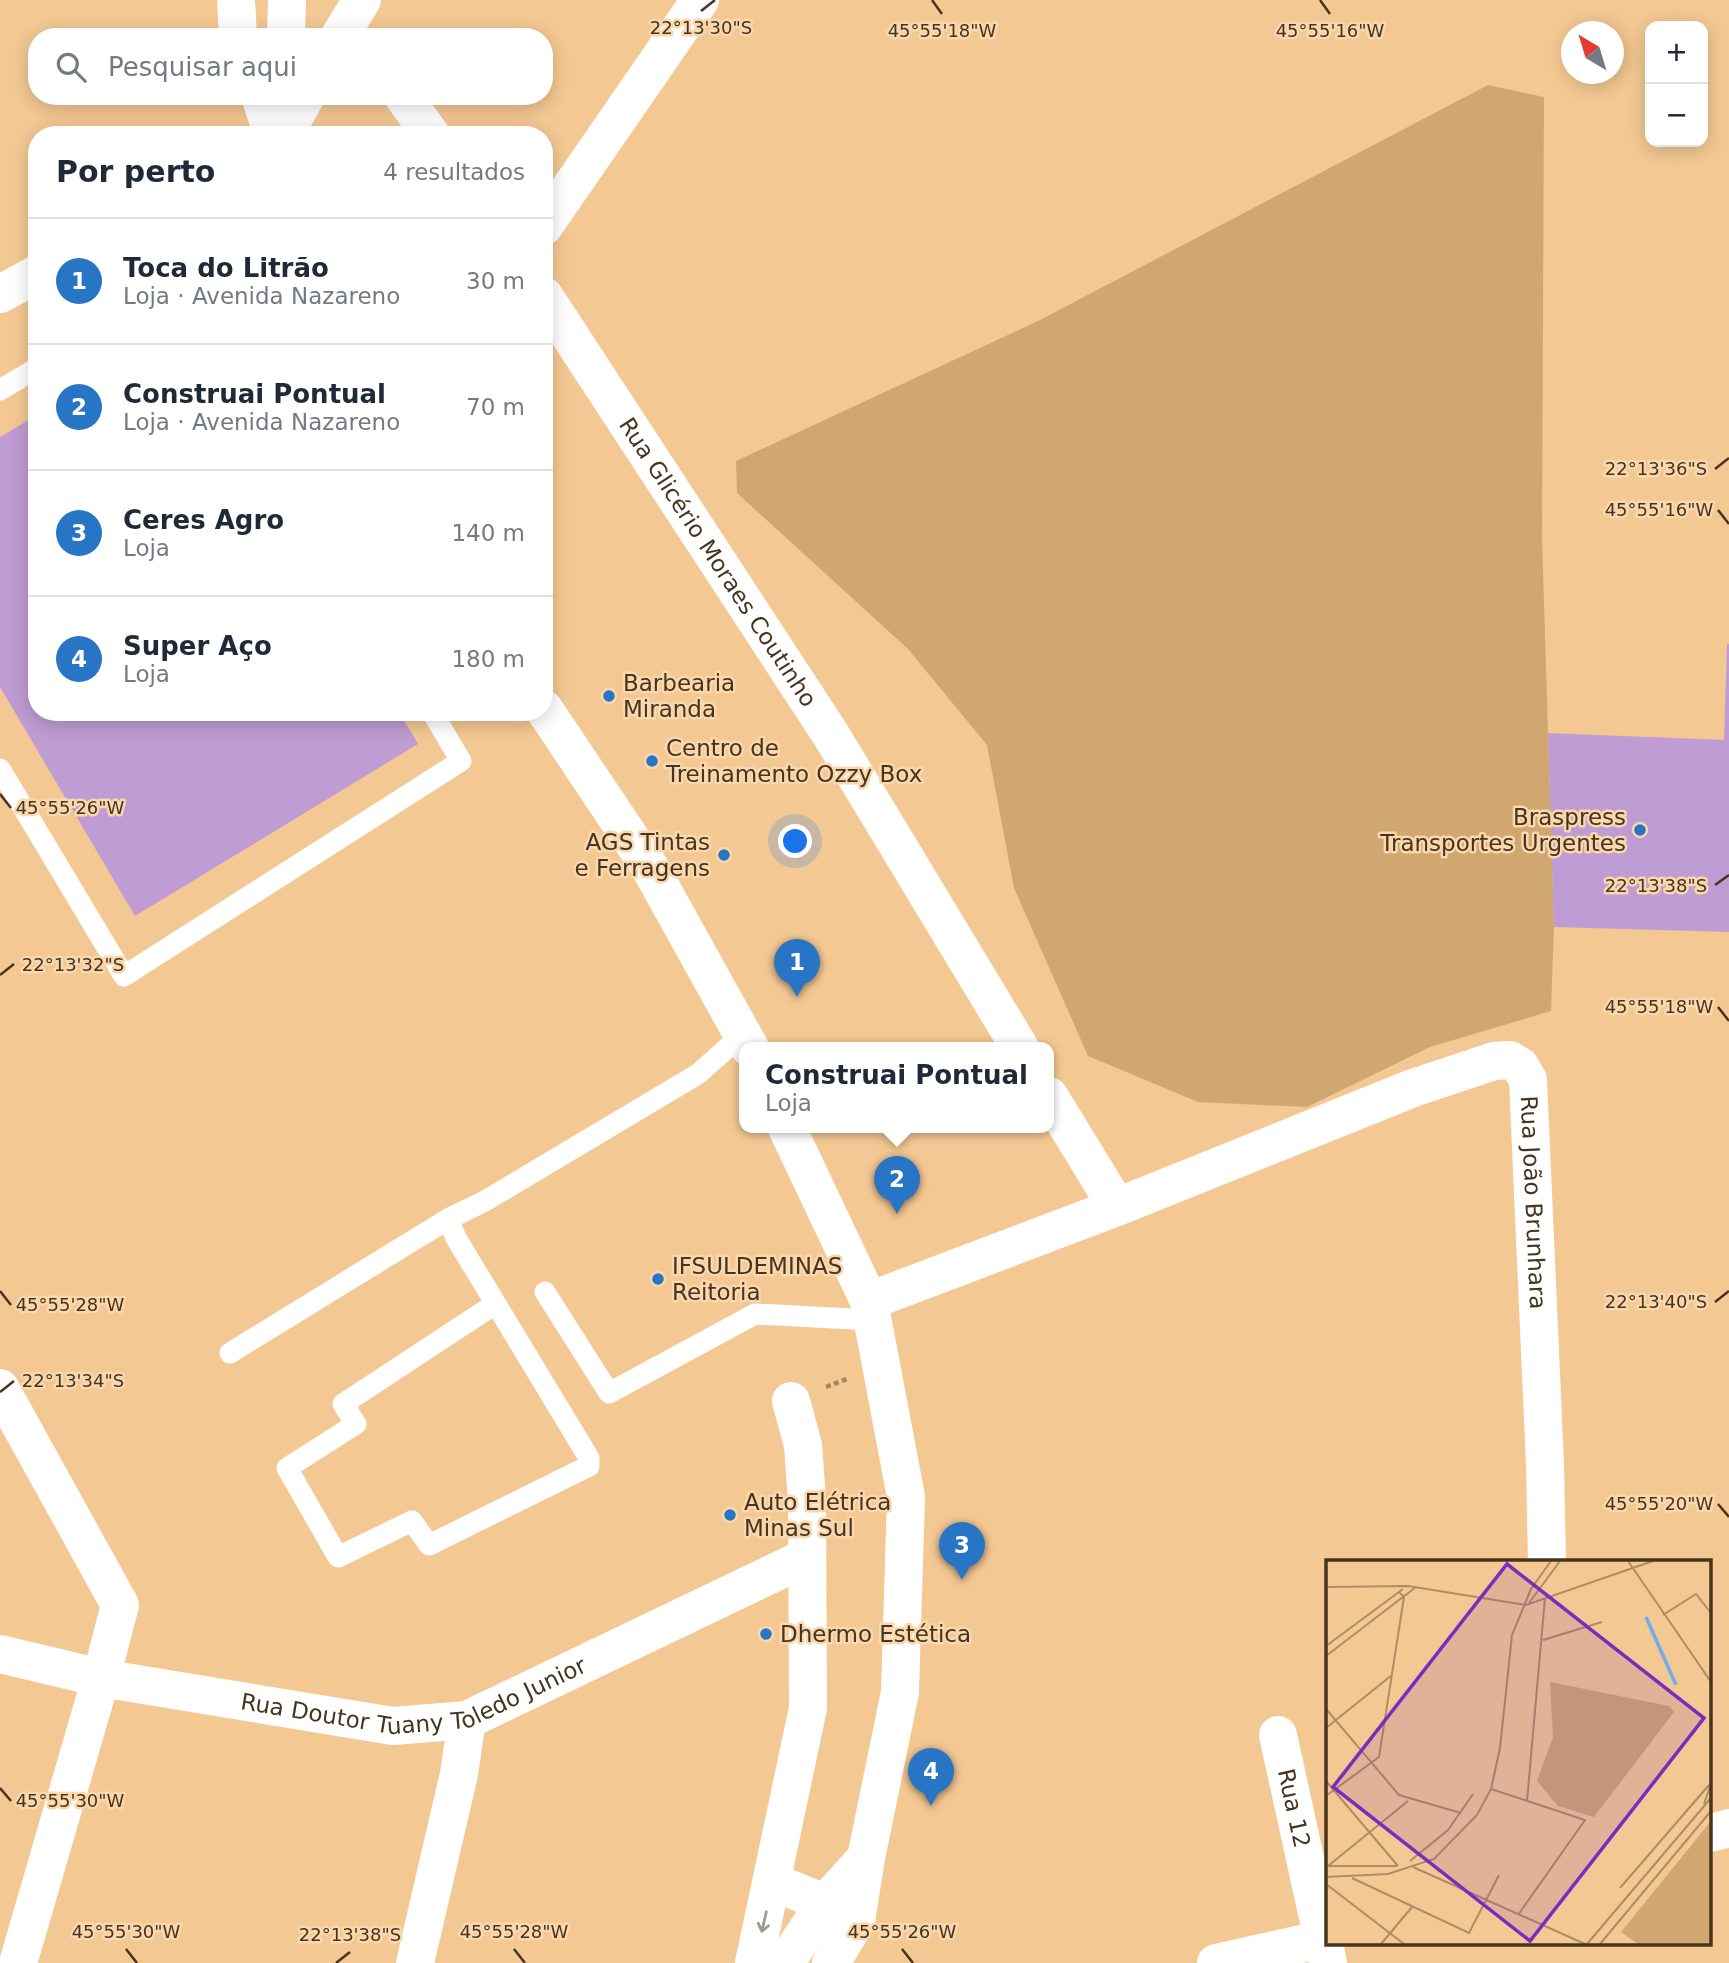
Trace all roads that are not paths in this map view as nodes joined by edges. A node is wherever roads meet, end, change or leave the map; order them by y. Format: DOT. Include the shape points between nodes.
graph roads {
  1 [pos="236,0"];
  2 [pos="287,0"];
  3 [pos="700,0"];
  4 [pos="238,28"];
  5 [pos="286,28"];
  6 [pos="264,105"];
  7 [pos="280,105"];
  8 [pos="301,105"];
  9 [pos="409,105"];
  10 [pos="272,126"];
  11 [pos="277,126"];
  12 [pos="289,126"];
  13 [pos="425,126"];
  14 [pos="553,213"];
  15 [pos="28,279"];
  16 [pos="0,294"];
  17 [pos="553,310"];
  18 [pos="28,373"];
  19 [pos="0,390"];
  20 [pos="437,721"];
  21 [pos="552,721"];
  22 [pos="0,769"];
  23 [pos="746,1041"];
  24 [pos="1016,1042"];
  25 [pos="739,1046"];
  26 [pos="1054,1104"];
  27 [pos="790,1133"];
  28 [pos="1117,1207"];
  29 [pos="448,1219"];
  30 [pos="545,1292"];
  31 [pos="495,1304"];
  32 [pos="871,1310"];
  33 [pos="230,1353"];
  34 [pos="0,1388"];
  35 [pos="791,1401"];
  36 [pos="807,1557"];
  37 [pos="1547,1560"];
  38 [pos="0,1654"];
  39 [pos="101,1678"];
  40 [pos="467,1720"];
  41 [pos="1278,1735"];
  42 [pos="1729,1828"];
  43 [pos="1712,1832"];
  44 [pos="866,1858"];
  45 [pos="773,1882"];
  46 [pos="825,1903"];
  47 [pos="1326,1947"];
  48 [pos="18,1963"];
  49 [pos="415,1963"];
  50 [pos="754,1963"];
  51 [pos="785,1963"];
  52 [pos="831,1963"];
  53 [pos="1216,1963"];
  1 -- 4 [label="street"];
  2 -- 5 [label="street"];
  3 -- 14 [label="street"];
  6 -- 10 [label="street"];
  7 -- 11 [label="street"];
  8 -- 12 [label="street"];
  9 -- 13 [label="street"];
  15 -- 16 [label="street"];
  17 -- 24 [label="street, Rua Glicério Moraes Coutinho" via="831,736"];
  18 -- 19 [label="lane"];
  20 -- 22 [label="lane" via="461,761 124,976"];
  21 -- 23 [label="street" via="649,866"];
  25 -- 29 [label="lane"];
  26 -- 28 [label="street"];
  27 -- 32 [label="street"];
  28 -- 32 [label="street, Rua João Brunhara"];
  28 -- 37 [label="street, Rua João Brunhara" via="1413,1088 1494,1061 1510,1060 1520,1066 1528,1080"];
  29 -- 31 [label="lane"];
  29 -- 33 [label="lane"];
  30 -- 32 [label="lane" via="609,1393 755,1314"];
  31 -- 31 [label="lane" via="589,1458 589,1466 429,1545 412,1521 338,1557 287,1468 356,1424 343,1404"];
  32 -- 44 [label="street" via="906,1497 900,1692"];
  34 -- 39 [label="street" via="120,1605"];
  35 -- 36 [label="street" via="803,1445"];
  36 -- 40 [label="street, Rua Doutor Tuany Toledo Junior"];
  36 -- 45 [label="street" via="808,1708"];
  38 -- 39 [label="street, Rua Doutor Tuany Toledo Junior"];
  39 -- 40 [label="street, Rua Doutor Tuany Toledo Junior" via="393,1726"];
  39 -- 48 [label="street"];
  40 -- 49 [label="street"];
  41 -- 47 [label="street, Rua 12"];
  42 -- 43 [label="street"];
  44 -- 46 [label="street"];
  44 -- 52 [label="street" via="856,1921"];
  45 -- 46 [label="street"];
  45 -- 50 [label="street, one-way"];
  46 -- 51 [label="street"];
  47 -- 53 [label="street"];
}
